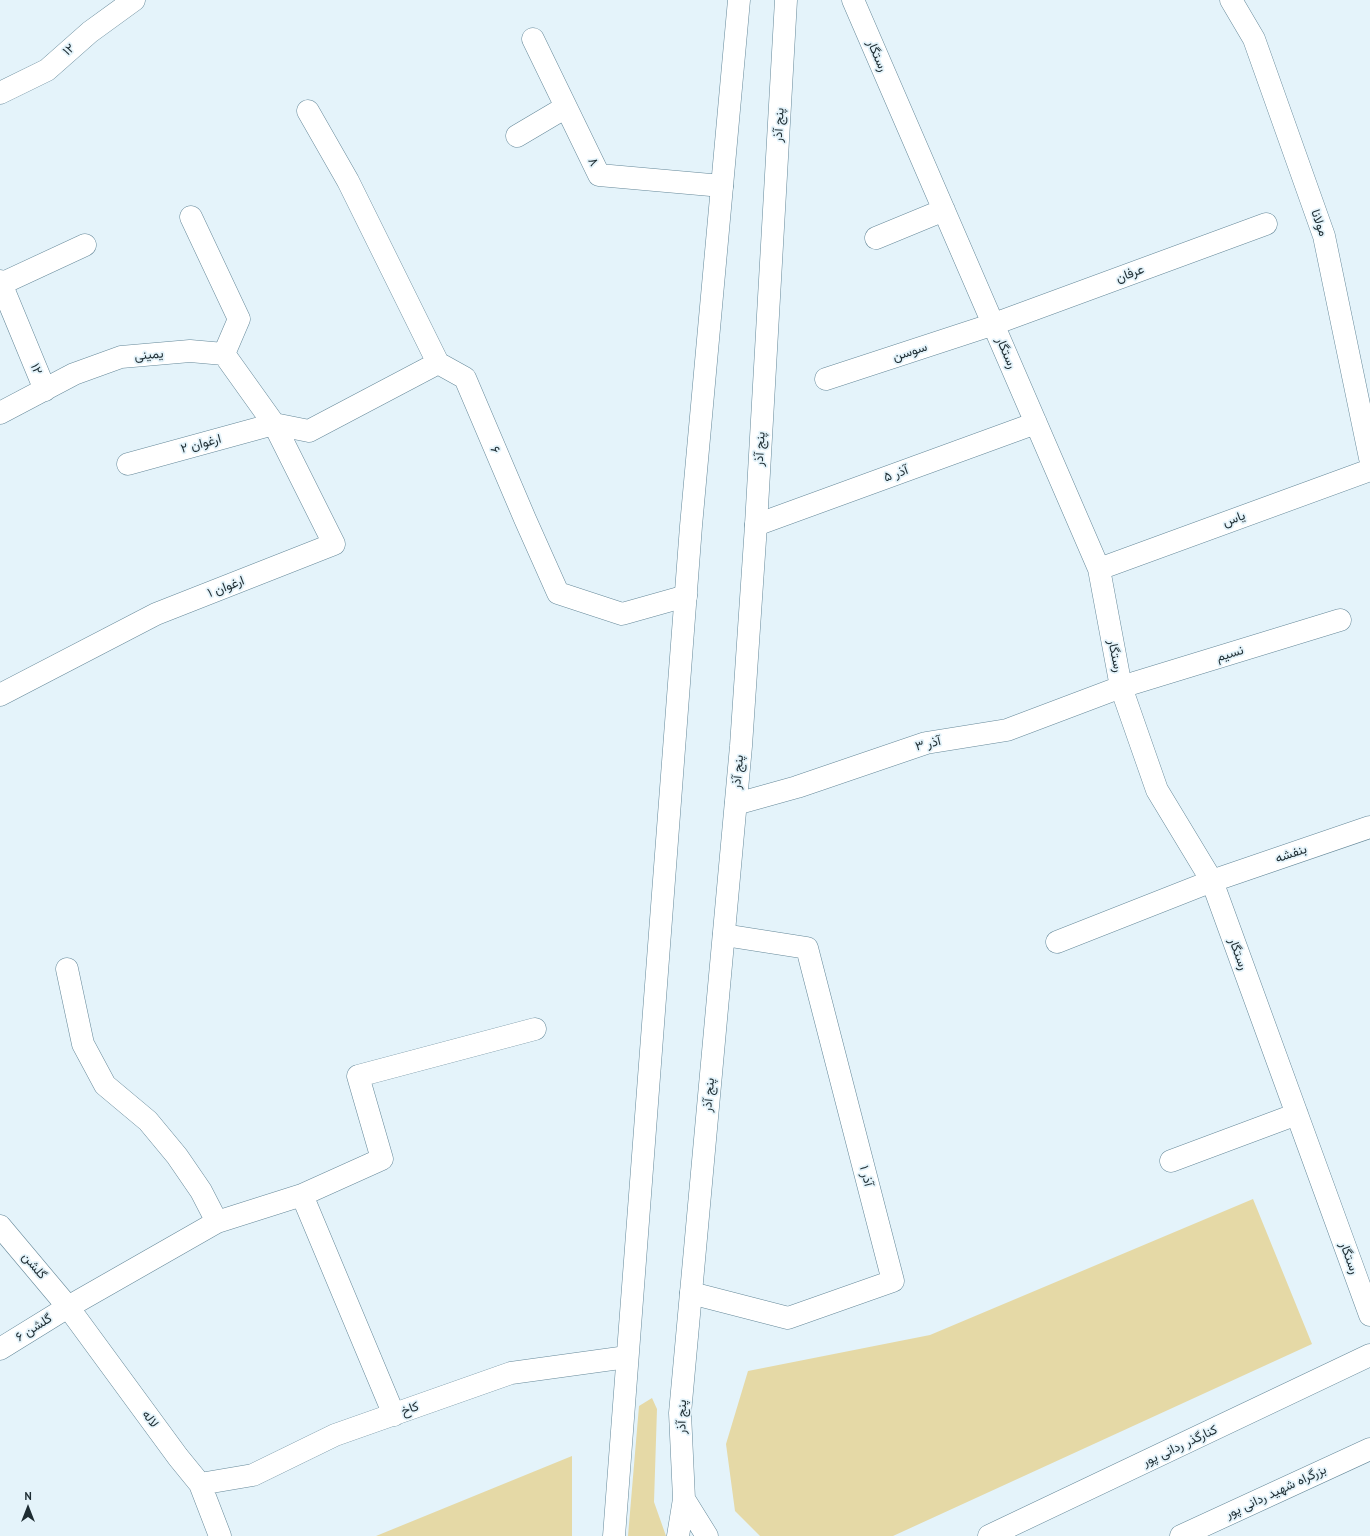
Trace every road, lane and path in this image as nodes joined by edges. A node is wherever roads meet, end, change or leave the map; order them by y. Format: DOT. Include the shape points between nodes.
graph roads {
  1 [pos="134,0"];
  2 [pos="739,0"];
  3 [pos="786,0"];
  4 [pos="853,0"];
  5 [pos="1231,0"];
  6 [pos="533,39"];
  7 [pos="0,93"];
  8 [pos="566,107"];
  9 [pos="308,111"];
  10 [pos="517,136"];
  11 [pos="722,186"];
  12 [pos="944,210"];
  13 [pos="191,217"];
  14 [pos="1266,224"];
  15 [pos="876,238"];
  16 [pos="85,245"];
  17 [pos="0,283"];
  18 [pos="994,324"];
  19 [pos="224,354"];
  20 [pos="438,363"];
  21 [pos="826,379"];
  22 [pos="45,390"];
  23 [pos="0,413"];
  24 [pos="1036,423"];
  25 [pos="274,424"];
  26 [pos="1370,458"];
  27 [pos="128,464"];
  28 [pos="1370,470"];
  29 [pos="756,525"];
  30 [pos="1099,569"];
  31 [pos="686,596"];
  32 [pos="1340,620"];
  33 [pos="1121,687"];
  34 [pos="0,695"];
  35 [pos="736,804"];
  36 [pos="1370,827"];
  37 [pos="1212,882"];
  38 [pos="724,935"];
  39 [pos="1057,942"];
  40 [pos="68,969"];
  41 [pos="535,1029"];
  42 [pos="1297,1114"];
  43 [pos="1171,1161"];
  44 [pos="302,1195"];
  45 [pos="217,1222"];
  46 [pos="0,1226"];
  47 [pos="691,1293"];
  48 [pos="68,1307"];
  49 [pos="1370,1315"];
  50 [pos="0,1349"];
  51 [pos="1370,1355"];
  52 [pos="627,1357"];
  53 [pos="394,1414"];
  54 [pos="1370,1449"];
  55 [pos="200,1484"];
  56 [pos="684,1499"];
  57 [pos="220,1536"];
  58 [pos="614,1536"];
  59 [pos="678,1536"];
  60 [pos="707,1536"];
  61 [pos="989,1536"];
  62 [pos="1181,1536"];
  1 -- 7 [label="main road, ۱۲" via="90,32 47,70"];
  2 -- 11 [label="main road"];
  3 -- 29 [label="main road, پنج آذر"];
  4 -- 12 [label="main road, رستگار"];
  5 -- 26 [label="main road, مولانا" via="1254,39 1324,236"];
  6 -- 8 [label="main road, ۸"];
  8 -- 10 [label="main road"];
  8 -- 11 [label="main road, ۸" via="599,175"];
  9 -- 20 [label="main road" via="348,181"];
  11 -- 31 [label="main road"];
  12 -- 15 [label="main road"];
  12 -- 18 [label="main road, رستگار"];
  13 -- 19 [label="main road" via="239,319"];
  14 -- 18 [label="main road, عرفان"];
  16 -- 17 [label="main road"];
  17 -- 22 [label="main road, ۱۲"];
  18 -- 21 [label="main road, سوسن"];
  18 -- 24 [label="main road, رستگار"];
  19 -- 22 [label="main road, یمینی" via="190,351 121,357 74,374"];
  19 -- 25 [label="main road"];
  20 -- 25 [label="main road" via="308,431"];
  20 -- 31 [label="main road, ۶" via="465,378 558,593 622,614"];
  22 -- 23 [label="main road, یمینی"];
  24 -- 29 [label="main road, آذر ۵"];
  24 -- 30 [label="main road, رستگار"];
  25 -- 27 [label="main road, ارغوان ۲"];
  25 -- 34 [label="main road, ارغوان ۱" via="334,544 156,614"];
  28 -- 30 [label="main road, یاس"];
  29 -- 35 [label="main road, پنج آذر"];
  30 -- 33 [label="main road, رستگار"];
  31 -- 52 [label="main road"];
  32 -- 33 [label="main road, نسیم"];
  33 -- 35 [label="main road, آذر ۳" via="1007,730 926,743 797,787"];
  33 -- 37 [label="main road, رستگار" via="1157,790"];
  35 -- 38 [label="main road, پنج آذر"];
  36 -- 37 [label="main road, بنفشه"];
  37 -- 39 [label="main road, بنفشه"];
  37 -- 42 [label="main road, رستگار"];
  38 -- 47 [label="main road, پنج آذر"];
  38 -- 47 [label="main road, آذر ۱" via="807,948 893,1281 788,1318"];
  40 -- 45 [label="main road" via="83,1044 105,1085 148,1122 177,1156 201,1191"];
  41 -- 44 [label="main road, گلشن ۶" via="358,1076 382,1158"];
  42 -- 43 [label="main road"];
  42 -- 49 [label="main road, رستگار"];
  44 -- 45 [label="main road, گلشن ۶"];
  44 -- 53 [label="main road"];
  45 -- 48 [label="main road, گلشن ۶"];
  46 -- 48 [label="main road, گلشن"];
  47 -- 56 [label="main road, پنج آذر" via="680,1412"];
  48 -- 50 [label="main road, گلشن ۶"];
  48 -- 55 [label="main road, لاله"];
  51 -- 61 [label="main road, کنارگذر ردانی پور"];
  52 -- 53 [label="main road, کاخ" via="511,1373"];
  52 -- 58 [label="main road"];
  53 -- 55 [label="main road, کاخ" via="335,1435 253,1475"];
  54 -- 62 [label="main road, بزرگراه شهید ردانی پور"];
  55 -- 57 [label="main road, لاله"];
  56 -- 59 [label="main road"];
  56 -- 60 [label="main road, پنج آذر"];
}
